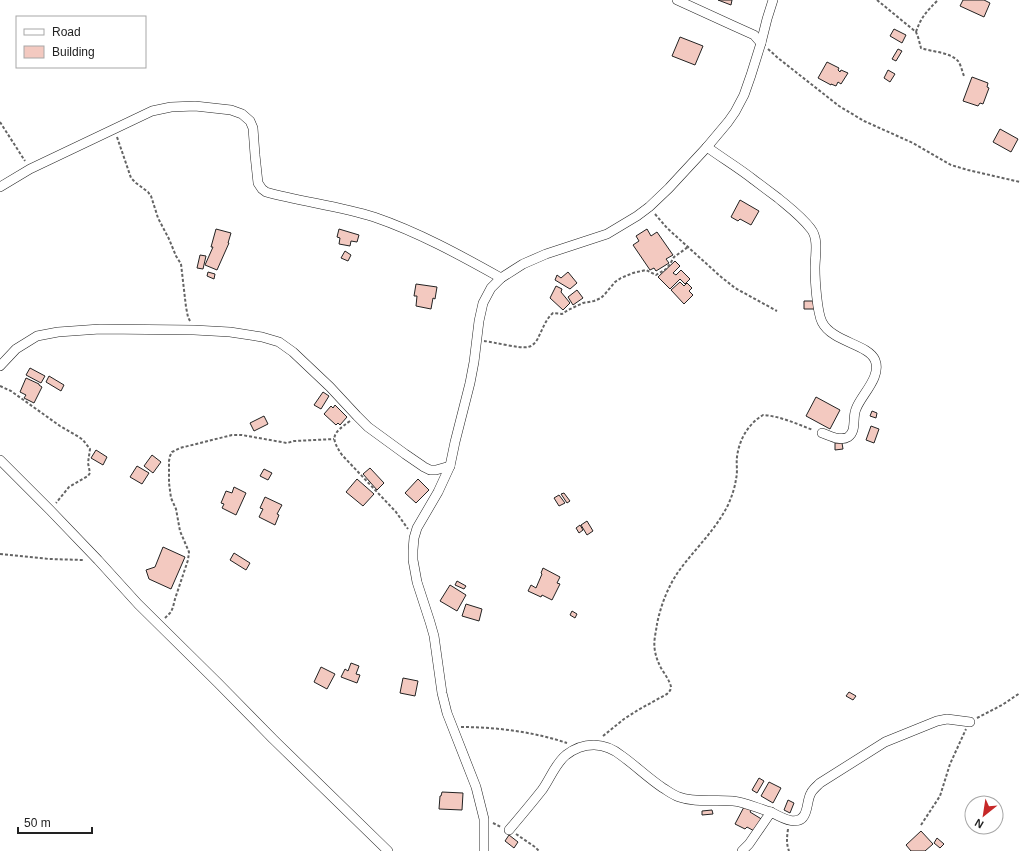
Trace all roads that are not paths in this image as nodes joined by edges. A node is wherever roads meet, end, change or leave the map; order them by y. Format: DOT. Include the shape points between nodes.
graph roads {
  1 [pos="677,0"];
  2 [pos="773,0"];
  3 [pos="761,43"];
  4 [pos="707,147"];
  5 [pos="0,187"];
  6 [pos="501,278"];
  7 [pos="0,366"];
  8 [pos="822,433"];
  9 [pos="0,460"];
  10 [pos="450,466"];
  11 [pos="970,722"];
  12 [pos="771,812"];
  13 [pos="509,830"];
  14 [pos="388,851"];
  15 [pos="484,851"];
  16 [pos="742,851"];
  1 -- 3 [label="street" via="754,35"];
  2 -- 3 [label="street"];
  3 -- 4 [label="street" via="744,95 728,122"];
  4 -- 6 [label="street" via="649,207 637,216 607,234 546,254"];
  4 -- 8 [label="street" via="788,206 812,231 815,241 818,306 822,322 834,335 860,347 874,358 876,372 856,409 850,436 841,439"];
  5 -- 6 [label="street" via="30,168 152,111 195,106 231,110 242,114 253,128 258,183 266,192 374,217 437,243"];
  6 -- 10 [label="street" via="491,288 483,303 470,383"];
  7 -- 10 [label="street" via="16,349 37,336 58,332 100,329 194,330 262,337 279,342 293,352 368,427 424,467 436,470"];
  9 -- 14 [label="street" via="138,604"];
  10 -- 15 [label="street" via="420,522 414,538 413,560 417,582 434,636 447,713 476,787 484,819"];
  11 -- 12 [label="street" via="947,719 937,721 885,742 820,783 811,792 800,821 796,822"];
  12 -- 13 [label="street" via="736,801 700,801 678,797 618,753 592,744 566,755"];
  12 -- 16 [label="street"];
}
